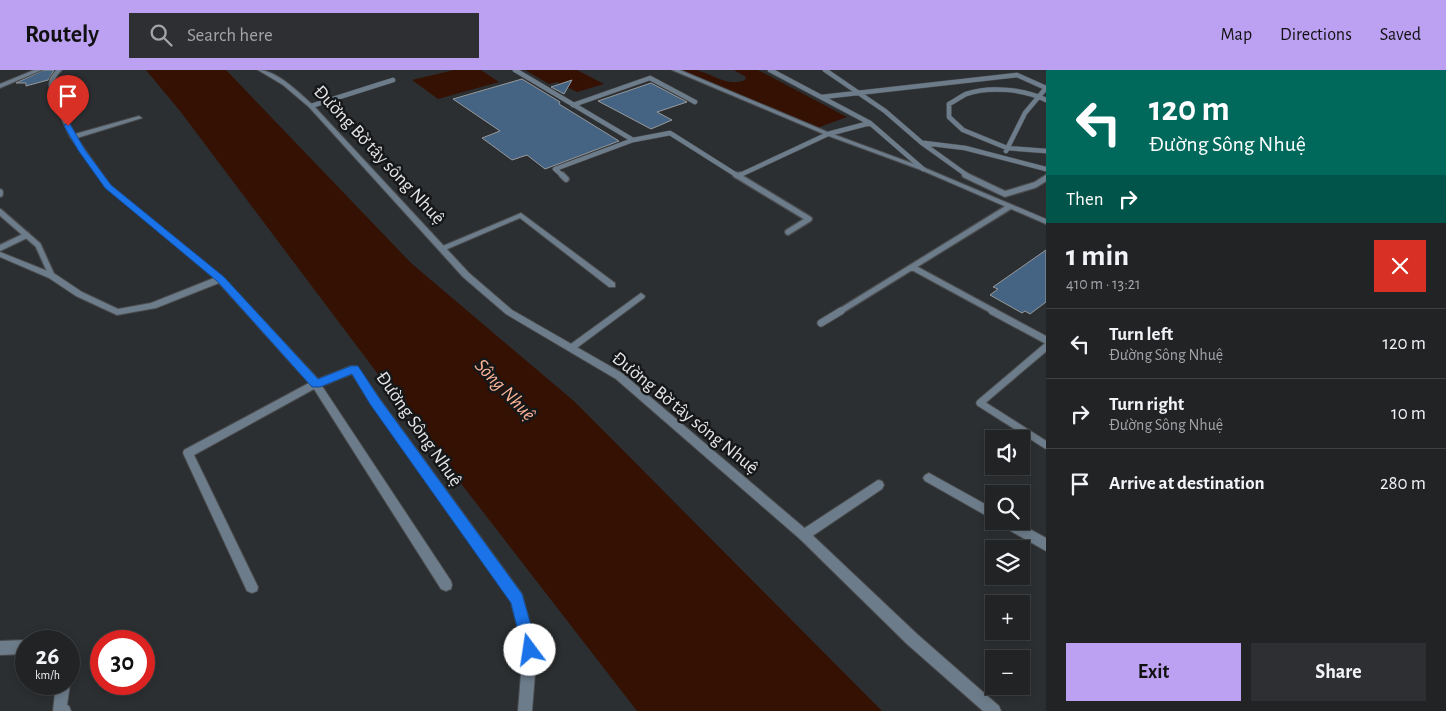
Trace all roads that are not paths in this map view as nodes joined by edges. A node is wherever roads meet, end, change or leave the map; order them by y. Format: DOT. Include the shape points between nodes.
graph roads {
  1 [pos="39,70"];
  2 [pos="59,70"];
  3 [pos="261,70"];
  4 [pos="515,70"];
  5 [pos="675,70"];
  6 [pos="770,70"];
  7 [pos="825,70"];
  8 [pos="1006,70"];
  9 [pos="1016,75"];
  10 [pos="392,80"];
  11 [pos="0,86"];
  12 [pos="1046,88"];
  13 [pos="859,93"];
  14 [pos="1040,96"];
  15 [pos="822,97"];
  16 [pos="1046,100"];
  17 [pos="695,102"];
  18 [pos="573,105"];
  19 [pos="311,106"];
  20 [pos="139,118"];
  21 [pos="870,122"];
  22 [pos="828,134"];
  23 [pos="73,137"];
  24 [pos="633,140"];
  25 [pos="922,143"];
  26 [pos="1007,148"];
  27 [pos="1046,151"];
  28 [pos="1003,158"];
  29 [pos="923,169"];
  30 [pos="1046,169"];
  31 [pos="738,176"];
  32 [pos="1046,178"];
  33 [pos="566,179"];
  34 [pos="1009,207"];
  35 [pos="0,212"];
  36 [pos="1046,222"];
  37 [pos="788,232"];
  38 [pos="27,235"];
  39 [pos="0,248"];
  40 [pos="442,248"];
  41 [pos="0,254"];
  42 [pos="912,267"];
  43 [pos="52,276"];
  44 [pos="220,279"];
  45 [pos="612,285"];
  46 [pos="641,296"];
  47 [pos="821,323"];
  48 [pos="1046,340"];
  49 [pos="1046,346"];
  50 [pos="571,348"];
  51 [pos="316,384"];
  52 [pos="1046,445"];
  53 [pos="929,478"];
  54 [pos="878,485"];
  55 [pos="985,510"];
  56 [pos="1020,530"];
  57 [pos="804,535"];
  58 [pos="1046,545"];
  59 [pos="446,584"];
  60 [pos="252,587"];
  61 [pos="15,647"];
  62 [pos="0,648"];
  63 [pos="61,695"];
  64 [pos="64,711"];
  65 [pos="525,711"];
  66 [pos="994,711"];
  1 -- 11 [label="street"];
  2 -- 23 [label="street" via="53,78 53,91"];
  3 -- 19 [label="street, Đường Bờ tây sông Nhuệ" via="285,84"];
  4 -- 18 [label="lane"];
  5 -- 22 [label="street"];
  6 -- 15 [label="lane"];
  7 -- 13 [label="lane"];
  8 -- 9 [label="lane"];
  9 -- 12 [label="lane"];
  9 -- 13 [label="lane"];
  10 -- 19 [label="lane"];
  12 -- 14 [label="lane"];
  13 -- 15 [label="lane"];
  13 -- 25 [label="lane"];
  14 -- 16 [label="lane"];
  14 -- 26 [label="lane" via="1025,113"];
  14 -- 26 [label="lane" via="1000,91 968,94 949,104 949,117 963,130"];
  15 -- 21 [label="lane"];
  17 -- 18 [label="lane" via="650,78"];
  18 -- 24 [label="lane"];
  19 -- 40 [label="street, Đường Bờ tây sông Nhuệ"];
  20 -- 23 [label="street"];
  21 -- 22 [label="lane"];
  21 -- 29 [label="lane"];
  22 -- 29 [label="street"];
  22 -- 31 [label="lane"];
  23 -- 44 [label="street" via="108,186"];
  24 -- 31 [label="lane" via="670,133"];
  24 -- 33 [label="lane" via="555,169"];
  25 -- 28 [label="lane" via="965,148"];
  25 -- 32 [label="lane" via="963,174 1005,194 1035,185"];
  26 -- 27 [label="lane"];
  26 -- 28 [label="lane"];
  28 -- 30 [label="lane"];
  29 -- 34 [label="street"];
  31 -- 37 [label="lane" via="809,219"];
  34 -- 36 [label="street"];
  34 -- 42 [label="lane"];
  35 -- 38 [label="lane"];
  38 -- 39 [label="lane"];
  38 -- 43 [label="lane" via="38,245"];
  40 -- 45 [label="street" via="521,214"];
  40 -- 50 [label="street, Đường Bờ tây sông Nhuệ" via="466,275 509,312"];
  41 -- 43 [label="street"];
  42 -- 47 [label="lane"];
  42 -- 48 [label="lane"];
  43 -- 44 [label="street" via="79,294 117,312 153,306"];
  44 -- 51 [label="street"];
  46 -- 50 [label="street"];
  49 -- 52 [label="lane" via="980,403"];
  50 -- 57 [label="street, Đường Bờ tây sông Nhuệ" via="619,376"];
  51 -- 59 [label="street"];
  51 -- 60 [label="street" via="188,453"];
  51 -- 65 [label="street, Đường Sông Nhuệ" via="354,369 517,599 530,650"];
  53 -- 55 [label="street"];
  54 -- 57 [label="street"];
  56 -- 58 [label="street"];
  57 -- 66 [label="street, Đường Bờ tây sông Nhuệ" via="912,639"];
  61 -- 62 [label="street"];
  63 -- 64 [label="street" via="59,709"];
}
